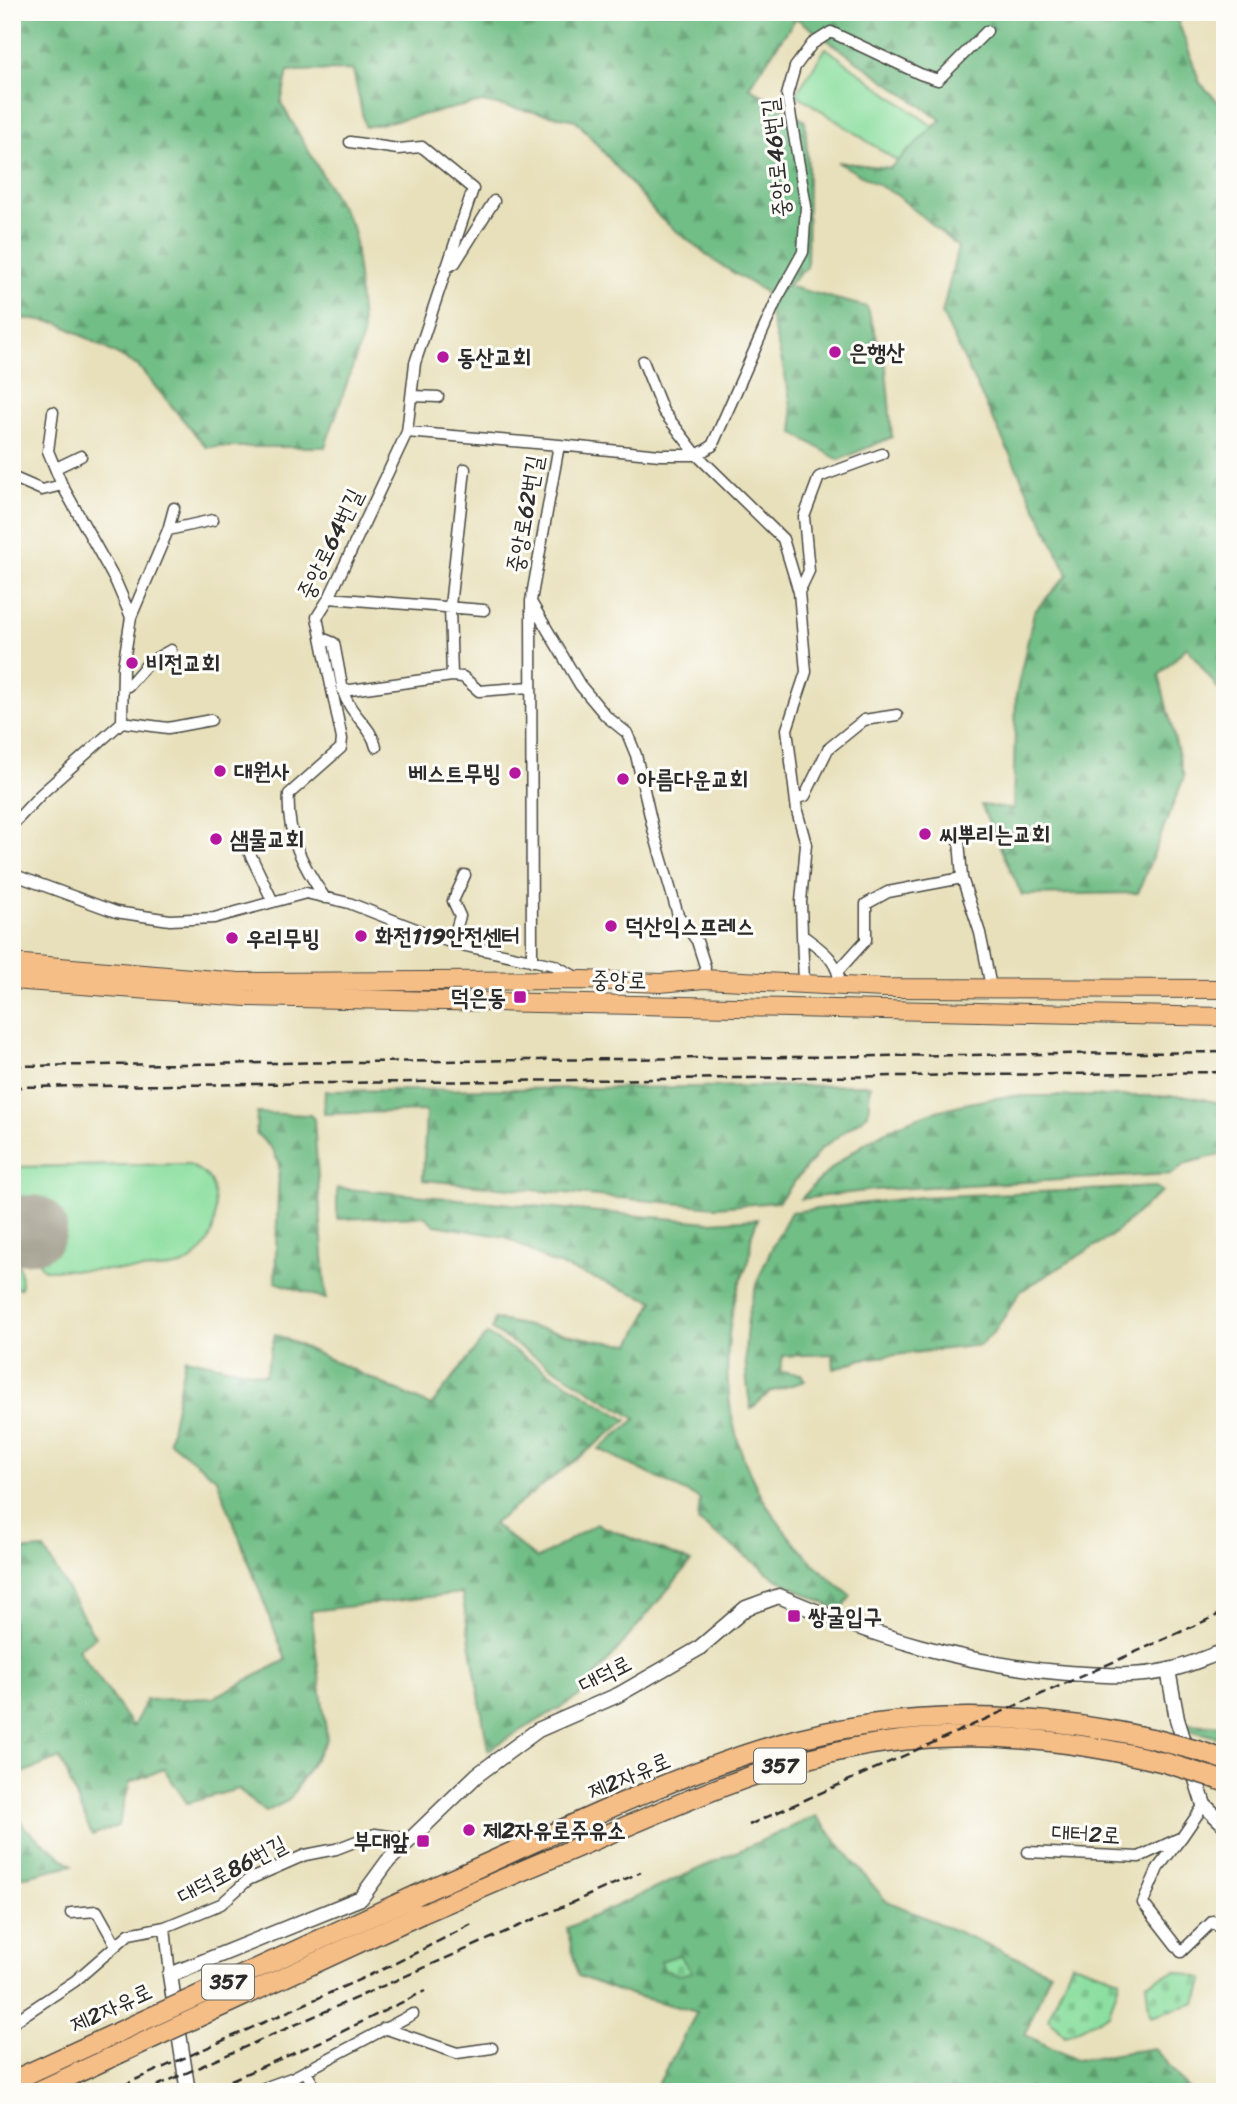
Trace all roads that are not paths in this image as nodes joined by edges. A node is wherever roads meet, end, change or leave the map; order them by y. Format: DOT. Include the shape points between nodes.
graph roads {
  1 [pos="987,31"];
  2 [pos="350,142"];
  3 [pos="494,201"];
  4 [pos="446,268"];
  5 [pos="643,361"];
  6 [pos="413,396"];
  7 [pos="438,397"];
  8 [pos="52,412"];
  9 [pos="407,432"];
  10 [pos="559,445"];
  11 [pos="882,454"];
  12 [pos="697,455"];
  13 [pos="81,456"];
  14 [pos="56,468"];
  15 [pos="465,469"];
  16 [pos="12,477"];
  17 [pos="62,485"];
  18 [pos="174,508"];
  19 [pos="213,520"];
  20 [pos="168,530"];
  21 [pos="799,592"];
  22 [pos="329,598"];
  23 [pos="531,601"];
  24 [pos="450,606"];
  25 [pos="484,610"];
  26 [pos="131,617"];
  27 [pos="322,638"];
  28 [pos="171,650"];
  29 [pos="452,676"];
  30 [pos="123,685"];
  31 [pos="530,688"];
  32 [pos="343,691"];
  33 [pos="897,715"];
  34 [pos="211,720"];
  35 [pos="122,722"];
  36 [pos="376,747"];
  37 [pos="796,798"];
  38 [pos="12,825"];
  39 [pos="242,837"];
  40 [pos="959,840"];
  41 [pos="12,874"];
  42 [pos="465,875"];
  43 [pos="962,878"];
  44 [pos="326,898"];
  45 [pos="273,902"];
  46 [pos="802,935"];
  47 [pos="452,943"];
  48 [pos="532,961"];
  49 [pos="12,964"];
  50 [pos="839,977"];
  51 [pos="704,979"];
  52 [pos="12,980"];
  53 [pos="583,980"];
  54 [pos="804,982"];
  55 [pos="990,987"];
  56 [pos="1225,989"];
  57 [pos="1225,1017"];
  58 [pos="1225,1651"];
  59 [pos="1168,1670"];
  60 [pos="1225,1760"];
  61 [pos="1217,1779"];
  62 [pos="1204,1805"];
  63 [pos="1225,1825"];
  64 [pos="1182,1837"];
  65 [pos="410,1839"];
  66 [pos="1028,1852"];
  67 [pos="71,1913"];
  68 [pos="165,1927"];
  69 [pos="1225,1934"];
  70 [pos="116,1945"];
  71 [pos="170,1975"];
  72 [pos="413,2014"];
  73 [pos="12,2023"];
  74 [pos="384,2028"];
  75 [pos="492,2048"];
  76 [pos="305,2071"];
  77 [pos="12,2081"];
  78 [pos="36,2092"];
  79 [pos="188,2092"];
  80 [pos="253,2092"];
  81 [pos="318,2092"];
  1 -- 12 [label="street, 중앙로46번길" via="938,80 831,32 812,44 795,67 787,95 806,206 803,252 777,299 712,446"];
  2 -- 4 [label="street, 중앙로64번길" via="398,149 422,147 473,189"];
  3 -- 4 [label="street, 중앙로64번길" via="455,262"];
  4 -- 6 [label="street, 중앙로64번길" via="415,363"];
  5 -- 12 [label="street" via="663,411"];
  6 -- 7 [label="street"];
  6 -- 9 [label="street, 중앙로64번길"];
  8 -- 14 [label="street" via="48,451"];
  9 -- 10 [label="street"];
  9 -- 22 [label="street, 중앙로64번길"];
  10 -- 12 [label="street, 중앙로62번길"];
  10 -- 23 [label="street, 중앙로62번길"];
  11 -- 21 [label="street" via="819,477 804,517 809,571"];
  12 -- 21 [label="street" via="783,539"];
  13 -- 14 [label="street"];
  14 -- 17 [label="street"];
  15 -- 24 [label="street"];
  16 -- 17 [label="street" via="42,490"];
  17 -- 26 [label="street"];
  18 -- 20 [label="street"];
  19 -- 20 [label="street"];
  20 -- 26 [label="street"];
  21 -- 37 [label="street" via="806,672 787,729"];
  22 -- 24 [label="street"];
  22 -- 27 [label="street, 중앙로64번길" via="317,617"];
  23 -- 31 [label="street, 중앙로62번길"];
  23 -- 51 [label="street" via="580,685 627,733 678,915 697,942"];
  24 -- 25 [label="street"];
  24 -- 29 [label="street"];
  26 -- 30 [label="street"];
  27 -- 32 [label="street" via="334,643"];
  27 -- 44 [label="street, 중앙로64번길" via="341,748 289,794 288,813 300,863"];
  28 -- 30 [label="street" via="149,662 128,686"];
  29 -- 31 [label="street" via="463,677 479,691"];
  29 -- 32 [label="street"];
  30 -- 35 [label="street"];
  31 -- 48 [label="street, 중앙로62번길"];
  32 -- 36 [label="street" via="347,707 374,737"];
  33 -- 37 [label="street" via="864,720 828,749 805,796"];
  34 -- 35 [label="street" via="168,728"];
  35 -- 38 [label="street"];
  37 -- 46 [label="street" via="806,844"];
  39 -- 45 [label="street"];
  40 -- 43 [label="street"];
  41 -- 45 [label="street" via="116,912 170,920 214,918"];
  42 -- 47 [label="street" via="453,901 460,916"];
  43 -- 50 [label="street" via="888,892 866,904 866,940"];
  43 -- 55 [label="street" via="980,933"];
  44 -- 45 [label="street" via="306,893"];
  44 -- 47 [label="street" via="390,917"];
  46 -- 50 [label="street" via="829,954"];
  46 -- 54 [label="street"];
  47 -- 48 [label="street"];
  48 -- 53 [label="street" via="554,965"];
  49 -- 53 [label="main road, 중앙로" via="239,982"];
  50 -- 54 [label="main road, 중앙로"];
  50 -- 55 [label="main road, 중앙로"];
  51 -- 53 [label="main road, 중앙로" via="660,983"];
  51 -- 54 [label="main road, 중앙로"];
  52 -- 57 [label="main road, 중앙로" via="247,997"];
  55 -- 56 [label="main road, 중앙로"];
  58 -- 59 [label="street, 대덕로"];
  59 -- 62 [label="street" via="1177,1719"];
  59 -- 65 [label="street, 대덕로" via="1115,1676 1027,1670 944,1655 846,1625 779,1596 746,1608 698,1649 618,1695 538,1730 477,1775"];
  60 -- 77 [label="highway, 제2자유로 / 357, bridge" via="1090,1725 972,1717 911,1720 822,1734 719,1764 443,1883"];
  61 -- 78 [label="highway, 제2자유로 / 357, bridge" via="1077,1744 989,1736 840,1750 722,1785 421,1914"];
  62 -- 63 [label="street"];
  62 -- 64 [label="street"];
  64 -- 66 [label="street, 대터2로" via="1139,1857"];
  64 -- 69 [label="street" via="1157,1868 1143,1903 1181,1952 1213,1921"];
  65 -- 68 [label="street, 대덕로86번길" via="375,1834 305,1855 248,1881 221,1904"];
  65 -- 71 [label="street, 대덕로" via="361,1898"];
  67 -- 70 [label="street" via="97,1911"];
  68 -- 70 [label="street, 대덕로86번길" via="129,1934"];
  68 -- 71 [label="street"];
  70 -- 73 [label="street, 대덕로86번길" via="75,1981"];
  71 -- 79 [label="street"];
  72 -- 74 [label="street"];
  74 -- 75 [label="street" via="457,2053"];
  74 -- 76 [label="street"];
  76 -- 80 [label="street"];
  76 -- 81 [label="street"];
}
